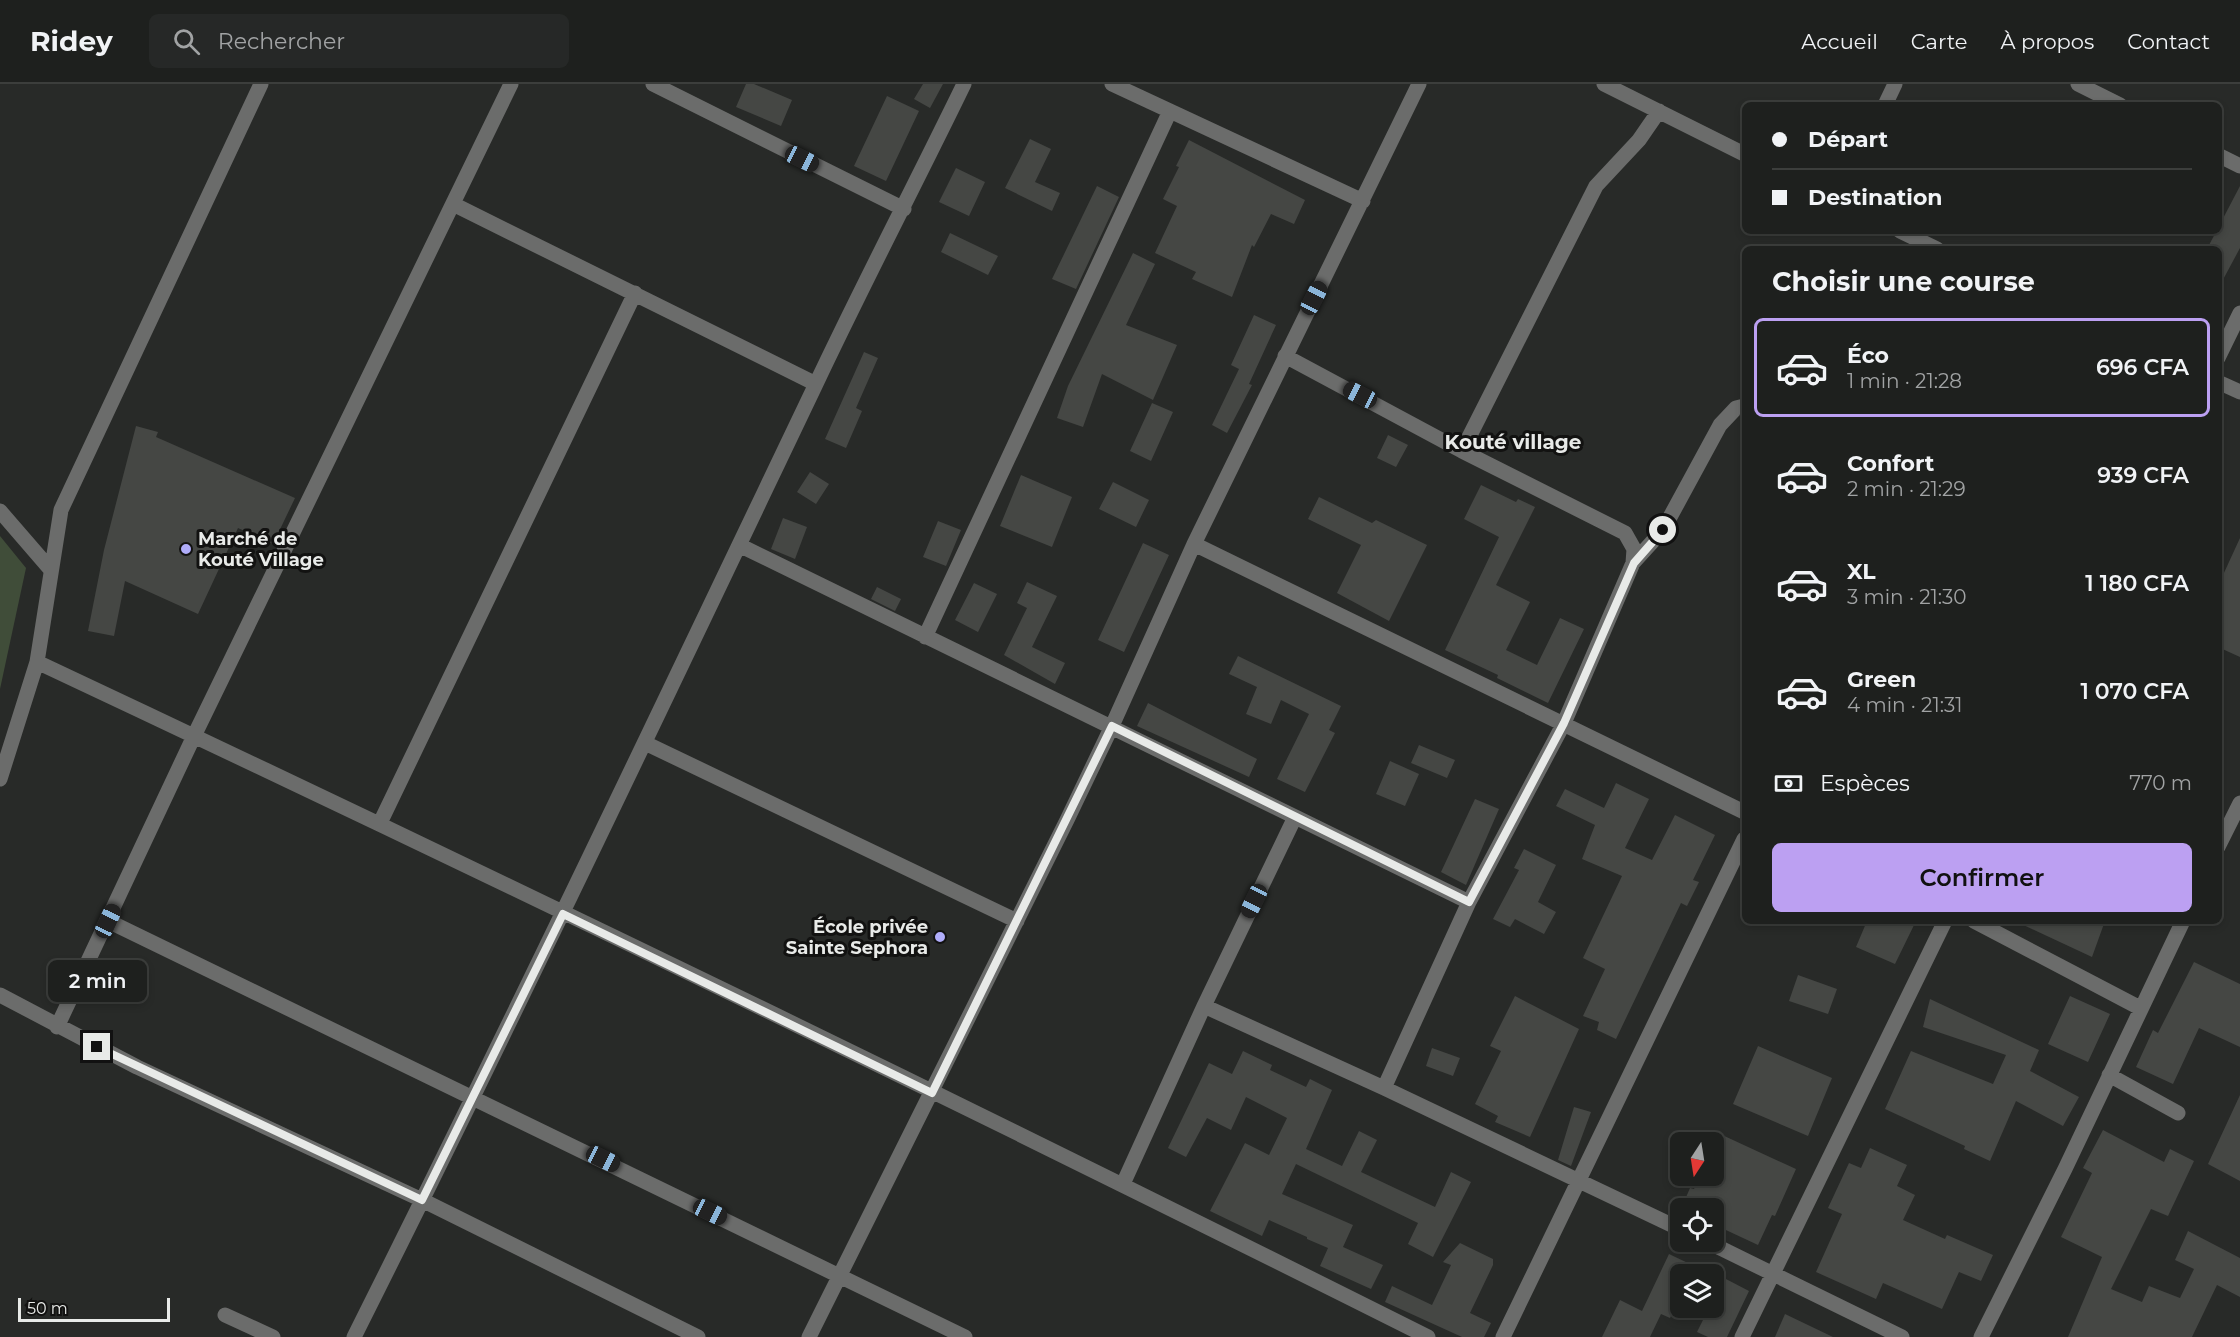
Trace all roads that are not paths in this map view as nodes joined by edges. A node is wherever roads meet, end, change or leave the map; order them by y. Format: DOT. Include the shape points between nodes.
graph roads {
  1 [pos="261,84"];
  2 [pos="511,84"];
  3 [pos="653,84"];
  4 [pos="964,84"];
  5 [pos="1112,84"];
  6 [pos="1419,84"];
  7 [pos="1604,84"];
  8 [pos="1895,84"];
  9 [pos="2078,84"];
  10 [pos="1886,102"];
  11 [pos="2114,102"];
  12 [pos="1170,111"];
  13 [pos="1659,111"];
  14 [pos="1742,153"];
  15 [pos="2222,157"];
  16 [pos="2240,166"];
  17 [pos="1363,201"];
  18 [pos="453,204"];
  19 [pos="904,209"];
  20 [pos="1906,234"];
  21 [pos="1931,246"];
  22 [pos="635,293"];
  23 [pos="2240,313"];
  24 [pos="2222,350"];
  25 [pos="1285,356"];
  26 [pos="816,384"];
  27 [pos="2222,384"];
  28 [pos="2240,392"];
  29 [pos="1742,406"];
  30 [pos="1462,451"];
  31 [pos="0,511"];
  32 [pos="1194,544"];
  33 [pos="741,546"];
  34 [pos="1634,563"];
  35 [pos="51,570"];
  36 [pos="924,637"];
  37 [pos="37,662"];
  38 [pos="1564,723"];
  39 [pos="1112,726"];
  40 [pos="194,736"];
  41 [pos="645,743"];
  42 [pos="0,779"];
  43 [pos="2240,803"];
  44 [pos="1742,811"];
  45 [pos="1295,817"];
  46 [pos="380,823"];
  47 [pos="2222,839"];
  48 [pos="1742,843"];
  49 [pos="1469,902"];
  50 [pos="563,914"];
  51 [pos="108,921"];
  52 [pos="1017,921"];
  53 [pos="1945,924"];
  54 [pos="1980,924"];
  55 [pos="2181,924"];
  56 [pos="0,995"];
  57 [pos="1204,1006"];
  58 [pos="2140,1008"];
  59 [pos="57,1028"];
  60 [pos="2109,1075"];
  61 [pos="1384,1088"];
  62 [pos="932,1093"];
  63 [pos="474,1097"];
  64 [pos="2178,1113"];
  65 [pos="1579,1181"];
  66 [pos="1123,1184"];
  67 [pos="422,1200"];
  68 [pos="1670,1224"];
  69 [pos="1724,1250"];
  70 [pos="1772,1272"];
  71 [pos="839,1275"];
  72 [pos="225,1315"];
  73 [pos="273,1337"];
  74 [pos="354,1337"];
  75 [pos="698,1337"];
  76 [pos="808,1337"];
  77 [pos="965,1337"];
  78 [pos="1428,1337"];
  79 [pos="1503,1337"];
  80 [pos="1742,1337"];
  81 [pos="1902,1337"];
  82 [pos="1981,1337"];
  1 -- 35 [label="street" via="69,488 61,510"];
  2 -- 18 [label="street"];
  3 -- 19 [label="street"];
  4 -- 19 [label="street"];
  5 -- 12 [label="street"];
  6 -- 17 [label="street"];
  7 -- 13 [label="street"];
  8 -- 10 [label="street"];
  9 -- 11 [label="street"];
  12 -- 17 [label="street"];
  12 -- 36 [label="street"];
  13 -- 14 [label="street"];
  13 -- 30 [label="street" via="1639,140 1596,186"];
  15 -- 16 [label="street"];
  17 -- 25 [label="street"];
  18 -- 22 [label="street"];
  18 -- 40 [label="street"];
  19 -- 26 [label="street"];
  20 -- 21 [label="street"];
  22 -- 26 [label="street"];
  22 -- 46 [label="street"];
  23 -- 24 [label="street"];
  25 -- 30 [label="street"];
  25 -- 32 [label="street"];
  26 -- 33 [label="street"];
  27 -- 28 [label="street"];
  29 -- 34 [label="street" via="1720,425 1663,530"];
  30 -- 34 [label="street" via="1625,533 1634,549"];
  31 -- 35 [label="street"];
  32 -- 38 [label="street"];
  32 -- 39 [label="street"];
  33 -- 36 [label="street"];
  33 -- 41 [label="street"];
  34 -- 38 [label="street"];
  35 -- 37 [label="street"];
  36 -- 39 [label="street"];
  37 -- 40 [label="street"];
  37 -- 42 [label="street"];
  38 -- 44 [label="street"];
  38 -- 49 [label="street"];
  39 -- 45 [label="street"];
  39 -- 52 [label="street"];
  40 -- 46 [label="street"];
  40 -- 51 [label="street"];
  41 -- 50 [label="street"];
  41 -- 52 [label="street"];
  43 -- 47 [label="street"];
  45 -- 49 [label="street"];
  45 -- 57 [label="street"];
  46 -- 50 [label="street"];
  48 -- 65 [label="street"];
  49 -- 61 [label="street"];
  50 -- 62 [label="street"];
  50 -- 63 [label="street"];
  51 -- 59 [label="street"];
  51 -- 63 [label="street"];
  52 -- 62 [label="street"];
  53 -- 70 [label="street"];
  54 -- 58 [label="street"];
  55 -- 58 [label="street"];
  56 -- 59 [label="street"];
  57 -- 61 [label="street"];
  57 -- 66 [label="street"];
  58 -- 60 [label="street"];
  59 -- 67 [label="street"];
  60 -- 64 [label="street"];
  60 -- 82 [label="street"];
  61 -- 65 [label="street"];
  62 -- 66 [label="street"];
  62 -- 71 [label="street"];
  63 -- 67 [label="street"];
  63 -- 71 [label="street"];
  65 -- 68 [label="street"];
  65 -- 79 [label="street"];
  66 -- 78 [label="street"];
  67 -- 74 [label="street"];
  67 -- 75 [label="street"];
  69 -- 70 [label="street"];
  70 -- 80 [label="street"];
  70 -- 81 [label="street"];
  71 -- 76 [label="street"];
  71 -- 77 [label="street"];
  72 -- 73 [label="street"];
}
